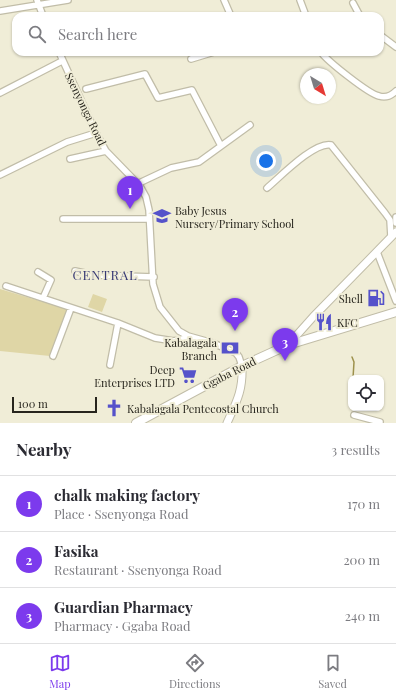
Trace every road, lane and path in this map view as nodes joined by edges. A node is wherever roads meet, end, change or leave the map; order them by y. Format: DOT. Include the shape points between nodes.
graph roads {
  1 [pos="68,0"];
  2 [pos="224,0"];
  3 [pos="300,0"];
  4 [pos="38,3"];
  5 [pos="353,3"];
  6 [pos="0,11"];
  7 [pos="228,12"];
  8 [pos="304,12"];
  9 [pos="358,12"];
  10 [pos="384,38"];
  11 [pos="396,47"];
  12 [pos="60,56"];
  13 [pos="201,56"];
  14 [pos="325,56"];
  15 [pos="191,59"];
  16 [pos="62,60"];
  17 [pos="396,91"];
  18 [pos="77,92"];
  19 [pos="0,93"];
  20 [pos="250,126"];
  21 [pos="96,133"];
  22 [pos="221,146"];
  23 [pos="106,150"];
  24 [pos="70,159"];
  25 [pos="0,176"];
  26 [pos="138,184"];
  27 [pos="267,188"];
  28 [pos="396,217"];
  29 [pos="63,219"];
  30 [pos="149,219"];
  31 [pos="396,223"];
  32 [pos="394,235"];
  33 [pos="377,252"];
  34 [pos="75,271"];
  35 [pos="38,272"];
  36 [pos="154,277"];
  37 [pos="6,286"];
  38 [pos="43,298"];
  39 [pos="396,301"];
  40 [pos="71,308"];
  41 [pos="396,312"];
  42 [pos="118,323"];
  43 [pos="191,337"];
  44 [pos="288,345"];
  45 [pos="53,356"];
  46 [pos="110,365"];
  47 [pos="242,366"];
  48 [pos="354,415"];
  49 [pos="380,422"];
  50 [pos="136,423"];
  51 [pos="227,423"];
  1 -- 4 [label="street"];
  2 -- 7 [label="street"];
  3 -- 8 [label="street"];
  4 -- 6 [label="street"];
  5 -- 9 [label="street"];
  10 -- 11 [label="street"];
  12 -- 16 [label="street, Ssenyonga Road"];
  13 -- 15 [label="street"];
  14 -- 17 [label="street" via="378,96 390,96"];
  16 -- 18 [label="street, Ssenyonga Road"];
  16 -- 19 [label="street"];
  18 -- 21 [label="street, Ssenyonga Road"];
  18 -- 22 [label="street" via="145,74 158,98 192,90"];
  20 -- 22 [label="street"];
  21 -- 23 [label="street, Ssenyonga Road"];
  21 -- 25 [label="street" via="55,147"];
  22 -- 26 [label="street" via="199,162 170,168"];
  23 -- 24 [label="street"];
  23 -- 26 [label="street, Ssenyonga Road"];
  26 -- 30 [label="street, Ssenyonga Road" via="146,197"];
  27 -- 32 [label="street" via="303,157 322,145 331,144 390,220"];
  28 -- 31 [label="street"];
  29 -- 30 [label="street"];
  30 -- 36 [label="street, Ssenyonga Road"];
  32 -- 33 [label="street"];
  33 -- 39 [label="street"];
  33 -- 44 [label="street"];
  34 -- 36 [label="street" via="94,275"];
  35 -- 38 [label="street" via="51,280"];
  36 -- 43 [label="street, Ssenyonga Road" via="155,295 164,314 179,331"];
  37 -- 38 [label="street"];
  38 -- 40 [label="street"];
  40 -- 42 [label="street"];
  40 -- 45 [label="street"];
  41 -- 44 [label="main road, Ggaba Road"];
  42 -- 43 [label="street" via="155,338 174,341"];
  42 -- 46 [label="street"];
  43 -- 47 [label="street, Ssenyonga Road" via="202,338 236,353"];
  44 -- 47 [label="main road, Ggaba Road"];
  47 -- 50 [label="main road, Ggaba Road"];
  47 -- 51 [label="street" via="240,394"];
  48 -- 49 [label="street"];
}
